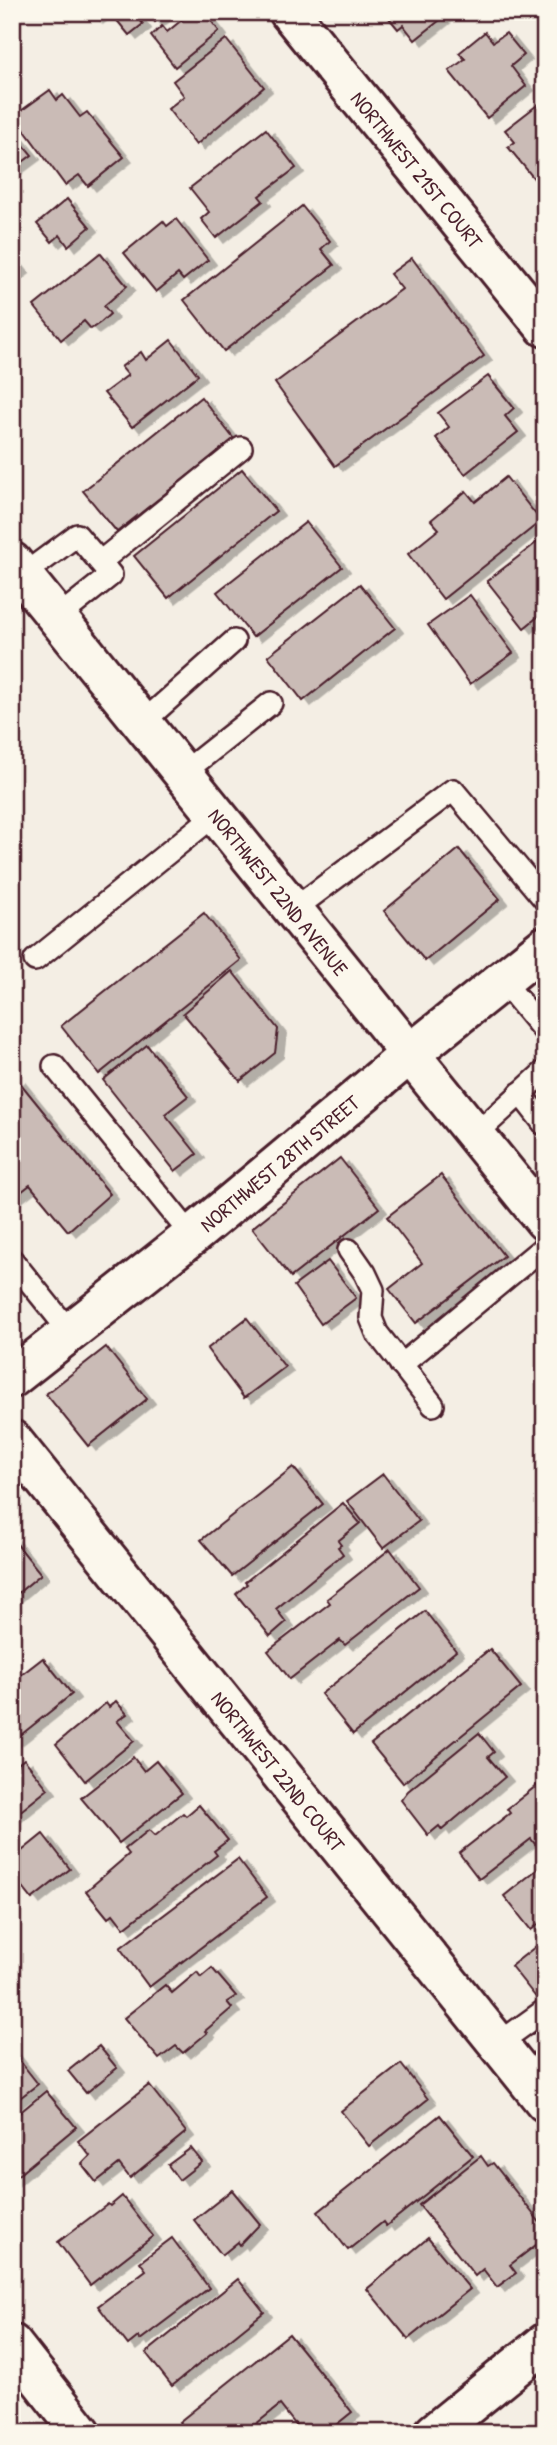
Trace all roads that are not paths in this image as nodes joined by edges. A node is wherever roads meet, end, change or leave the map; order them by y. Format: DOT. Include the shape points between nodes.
graph roads {
  1 [pos="289,12"];
  2 [pos="545,327"];
  3 [pos="241,448"];
  4 [pos="100,562"];
  5 [pos="17,568"];
  6 [pos="57,618"];
  7 [pos="234,641"];
  8 [pos="271,702"];
  9 [pos="142,723"];
  10 [pos="183,773"];
  11 [pos="216,814"];
  12 [pos="545,900"];
  13 [pos="293,910"];
  14 [pos="545,946"];
  15 [pos="35,960"];
  16 [pos="502,980"];
  17 [pos="545,1032"];
  18 [pos="410,1054"];
  19 [pos="54,1066"];
  20 [pos="545,1071"];
  21 [pos="520,1093"];
  22 [pos="545,1125"];
  23 [pos="475,1135"];
  24 [pos="545,1221"];
  25 [pos="192,1236"];
  26 [pos="545,1246"];
  27 [pos="349,1250"];
  28 [pos="12,1260"];
  29 [pos="71,1332"];
  30 [pos="401,1365"];
  31 [pos="12,1378"];
  32 [pos="433,1405"];
  33 [pos="12,1440"];
  34 [pos="545,2010"];
  35 [pos="498,2044"];
  36 [pos="545,2102"];
  37 [pos="545,2343"];
  38 [pos="12,2344"];
  39 [pos="82,2433"];
  40 [pos="434,2433"];
  1 -- 2 [label="street, NORTHWEST 21ST COURT"];
  3 -- 4 [label="lane"];
  4 -- 5 [label="lane" via="76,535"];
  4 -- 6 [label="lane" via="111,575"];
  5 -- 6 [label="street, NORTHWEST 22ND AVENUE"];
  6 -- 9 [label="street, NORTHWEST 22ND AVENUE"];
  7 -- 9 [label="lane"];
  8 -- 10 [label="lane"];
  9 -- 10 [label="street, NORTHWEST 22ND AVENUE"];
  10 -- 11 [label="street, NORTHWEST 22ND AVENUE"];
  11 -- 13 [label="street, NORTHWEST 22ND AVENUE"];
  11 -- 15 [label="lane"];
  12 -- 13 [label="lane" via="453,790"];
  13 -- 18 [label="street, NORTHWEST 22ND AVENUE"];
  14 -- 16 [label="street, NORTHWEST 28TH STREET"];
  16 -- 17 [label="lane"];
  16 -- 18 [label="street, NORTHWEST 28TH STREET"];
  18 -- 23 [label="street, NORTHWEST 22ND AVENUE"];
  18 -- 25 [label="street, NORTHWEST 28TH STREET"];
  19 -- 25 [label="lane"];
  20 -- 21 [label="lane"];
  21 -- 22 [label="lane"];
  21 -- 23 [label="lane"];
  23 -- 24 [label="street, NORTHWEST 22ND AVENUE"];
  25 -- 29 [label="street, NORTHWEST 28TH STREET"];
  26 -- 30 [label="lane"];
  27 -- 30 [label="lane" via="373,1290 371,1318 377,1333"];
  28 -- 29 [label="lane"];
  29 -- 31 [label="street, NORTHWEST 28TH STREET"];
  30 -- 32 [label="lane"];
  33 -- 35 [label="street, NORTHWEST 22ND COURT"];
  34 -- 35 [label="lane"];
  35 -- 36 [label="street, NORTHWEST 22ND COURT"];
  37 -- 40 [label="street"];
  38 -- 39 [label="street"];
}
